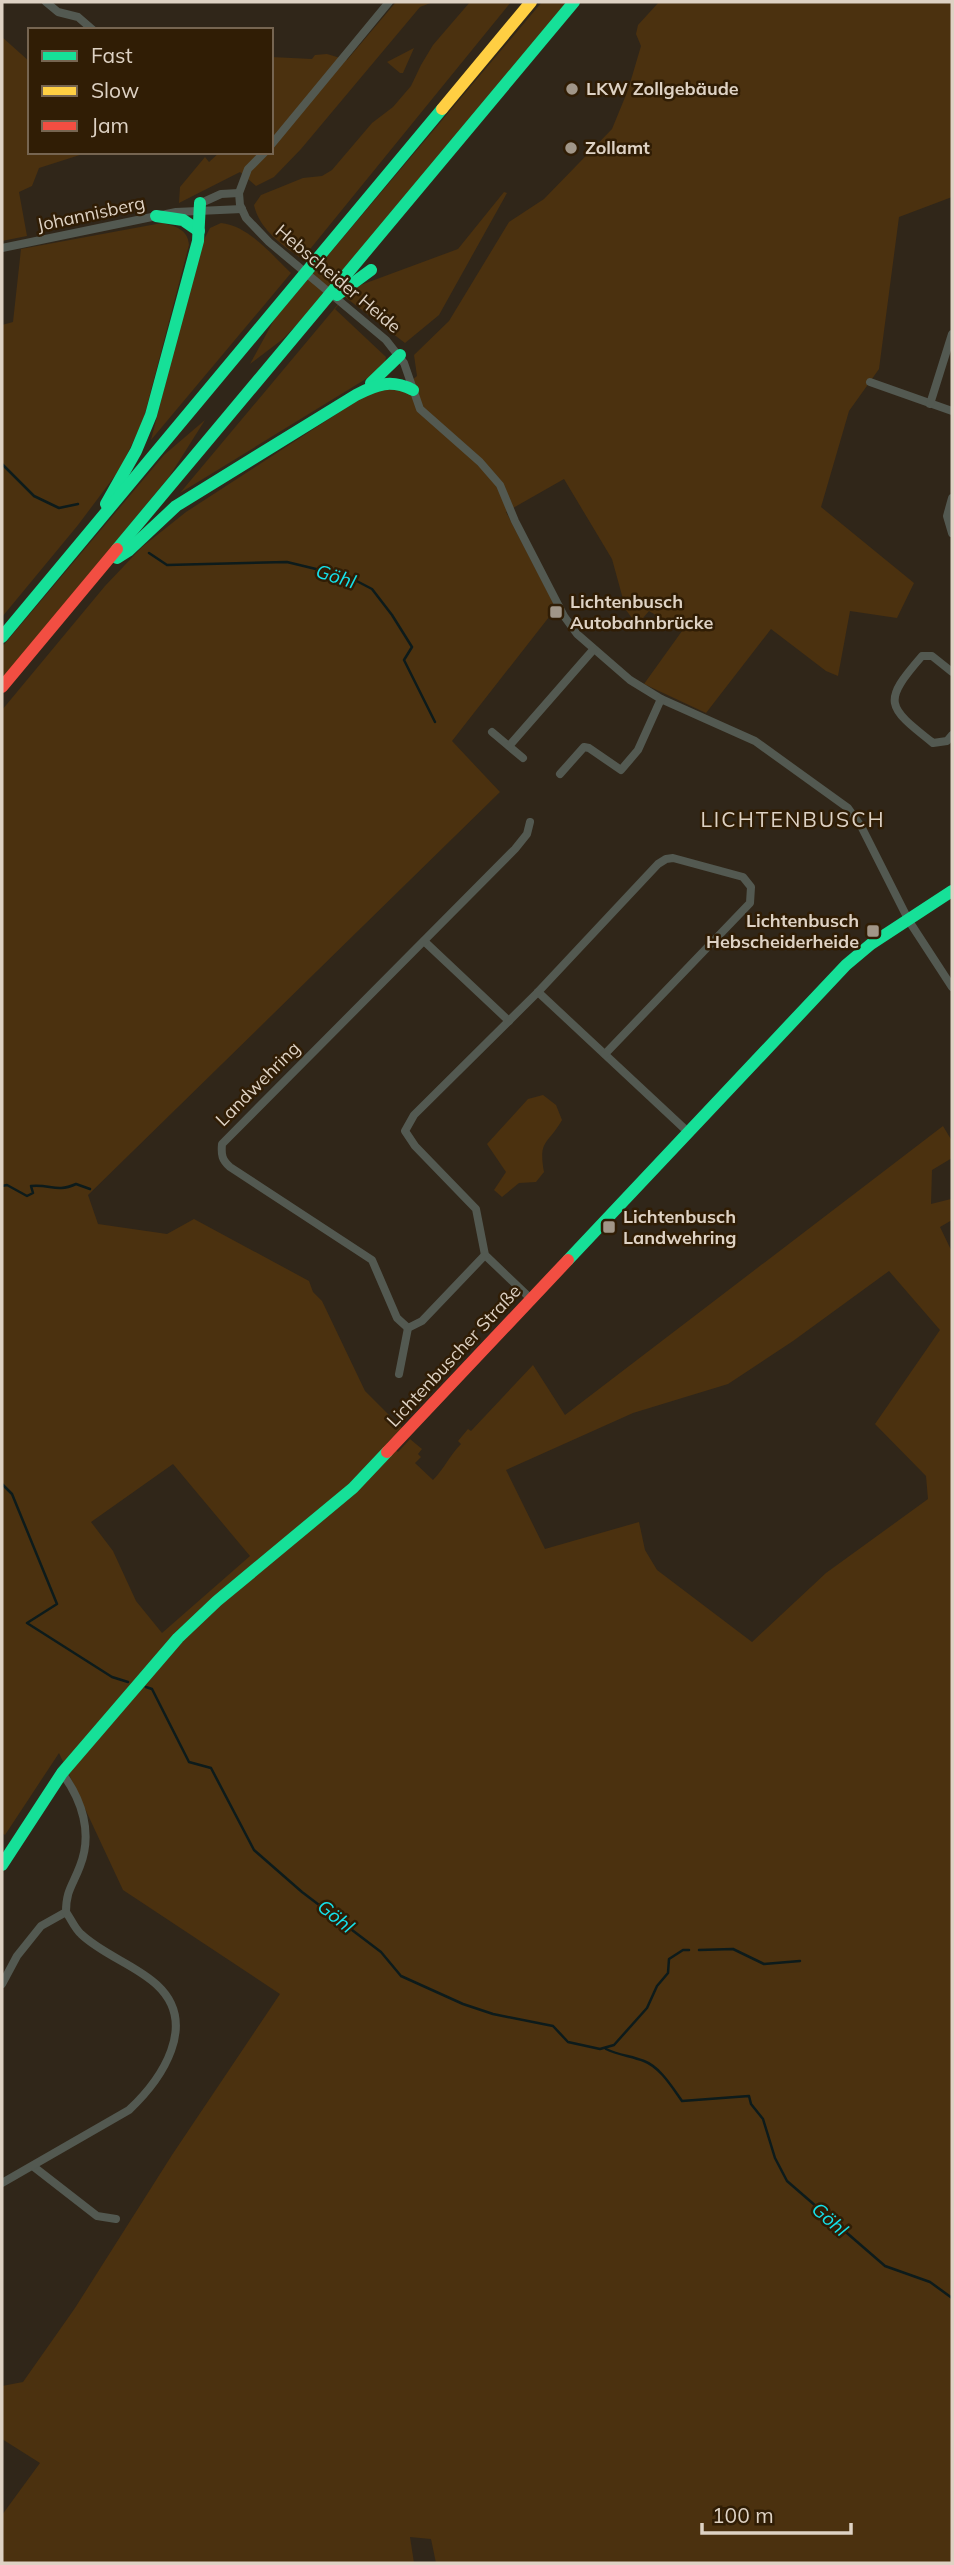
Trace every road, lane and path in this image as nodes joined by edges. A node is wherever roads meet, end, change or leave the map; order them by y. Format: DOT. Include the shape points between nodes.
graph roads {
  1 [pos="46,2"];
  2 [pos="389,2"];
  3 [pos="531,2"];
  4 [pos="574,2"];
  5 [pos="91,28"];
  6 [pos="273,143"];
  7 [pos="263,154"];
  8 [pos="239,193"];
  9 [pos="195,208"];
  10 [pos="242,209"];
  11 [pos="156,216"];
  12 [pos="199,231"];
  13 [pos="2,248"];
  14 [pos="372,270"];
  15 [pos="319,308"];
  16 [pos="952,334"];
  17 [pos="400,355"];
  18 [pos="870,382"];
  19 [pos="413,390"];
  20 [pos="356,395"];
  21 [pos="930,404"];
  22 [pos="952,411"];
  23 [pos="952,498"];
  24 [pos="101,518"];
  25 [pos="952,533"];
  26 [pos="101,568"];
  27 [pos="2,636"];
  28 [pos="593,650"];
  29 [pos="952,672"];
  30 [pos="2,687"];
  31 [pos="661,699"];
  32 [pos="492,732"];
  33 [pos="952,735"];
  34 [pos="509,746"];
  35 [pos="523,758"];
  36 [pos="560,774"];
  37 [pos="530,822"];
  38 [pos="952,891"];
  39 [pos="909,921"];
  40 [pos="424,941"];
  41 [pos="952,987"];
  42 [pos="538,992"];
  43 [pos="509,1021"];
  44 [pos="605,1054"];
  45 [pos="688,1132"];
  46 [pos="485,1255"];
  47 [pos="531,1299"];
  48 [pos="408,1328"];
  49 [pos="399,1374"];
  50 [pos="62,1773"];
  51 [pos="2,1865"];
  52 [pos="66,1912"];
  53 [pos="2,1984"];
  54 [pos="34,2167"];
  55 [pos="2,2183"];
  56 [pos="116,2219"];
  1 -- 5 [label="street"];
  2 -- 6 [label="street"];
  3 -- 24 [label="main road"];
  4 -- 15 [label="main road"];
  7 -- 8 [label="street" via="248,169"];
  8 -- 9 [label="street, Johannisberg" via="221,194"];
  8 -- 10 [label="street"];
  9 -- 10 [label="street, Johannisberg"];
  9 -- 11 [label="street, Johannisberg"];
  9 -- 12 [label="main road"];
  10 -- 17 [label="street, Hebscheider Heide" via="269,243"];
  11 -- 12 [label="main road" via="183,220"];
  11 -- 13 [label="street, Johannisberg"];
  12 -- 24 [label="main road" via="151,415"];
  14 -- 15 [label="main road"];
  15 -- 26 [label="main road"];
  16 -- 21 [label="street"];
  17 -- 19 [label="street, Hebscheider Heide"];
  17 -- 20 [label="main road"];
  18 -- 21 [label="street"];
  19 -- 20 [label="main road" via="386,381"];
  19 -- 28 [label="street, Hebscheider Heide" via="425,415 500,485 564,616"];
  20 -- 26 [label="main road" via="185,500 128,551"];
  21 -- 22 [label="street"];
  23 -- 25 [label="street" via="947,516"];
  24 -- 27 [label="main road"];
  26 -- 30 [label="main road"];
  28 -- 31 [label="street, Hebscheider Heide"];
  28 -- 34 [label="street"];
  29 -- 33 [label="street" via="932,656 922,656 898,684 895,705 900,717 933,743 947,741"];
  31 -- 36 [label="street" via="638,750 621,770 584,747"];
  31 -- 39 [label="street, Hebscheider Heide" via="755,741 848,808"];
  32 -- 34 [label="street"];
  34 -- 35 [label="street"];
  37 -- 40 [label="street, Landwehring" via="515,849"];
  38 -- 39 [label="main road, Lichtenbuscher Straße"];
  39 -- 41 [label="street, Hebscheider Heide"];
  39 -- 45 [label="main road, Lichtenbuscher Straße" via="878,938 846,965"];
  40 -- 43 [label="street"];
  40 -- 48 [label="street, Landwehring" via="227,1137 221,1154 230,1167 372,1260 397,1318"];
  42 -- 43 [label="street"];
  42 -- 44 [label="street"];
  42 -- 44 [label="street" via="666,859 743,877 751,887 750,903"];
  43 -- 46 [label="street" via="414,1115 405,1131 476,1209"];
  44 -- 45 [label="street"];
  45 -- 47 [label="main road, Lichtenbuscher Straße"];
  46 -- 47 [label="street"];
  46 -- 48 [label="street" via="422,1321"];
  47 -- 50 [label="main road, Lichtenbuscher Straße" via="353,1488 178,1638"];
  48 -- 49 [label="street"];
  50 -- 51 [label="main road, Lichtenbuscher Straße"];
  50 -- 52 [label="street" via="83,1811 87,1840 66,1895"];
  52 -- 53 [label="street" via="41,1926"];
  52 -- 54 [label="street" via="81,1934 156,1984 169,1998 176,2014 176,2040 163,2068 129,2110"];
  54 -- 55 [label="street"];
  54 -- 56 [label="street" via="97,2216"];
}
